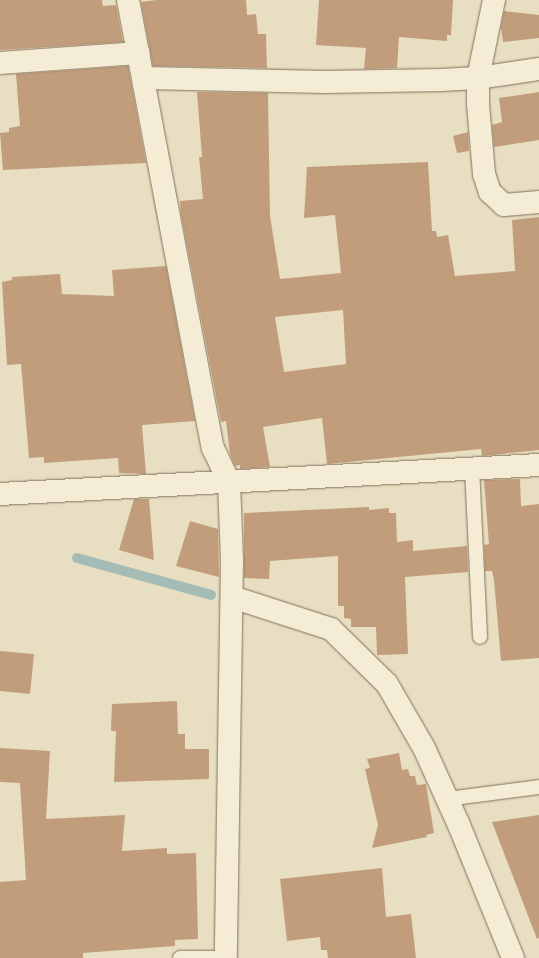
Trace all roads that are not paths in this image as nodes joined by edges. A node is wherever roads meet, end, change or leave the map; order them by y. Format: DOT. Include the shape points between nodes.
graph roads {
  1 [pos="128,0"];
  2 [pos="494,0"];
  3 [pos="139,53"];
  4 [pos="0,63"];
  5 [pos="539,69"];
  6 [pos="145,78"];
  7 [pos="478,78"];
  8 [pos="539,202"];
  9 [pos="539,465"];
  10 [pos="472,467"];
  11 [pos="229,482"];
  12 [pos="0,494"];
  13 [pos="232,597"];
  14 [pos="480,637"];
  15 [pos="539,787"];
  16 [pos="447,800"];
  17 [pos="180,958"];
  18 [pos="226,958"];
  19 [pos="513,958"];
  1 -- 3 [label="street"];
  2 -- 7 [label="street"];
  3 -- 4 [label="street"];
  3 -- 6 [label="street"];
  5 -- 7 [label="street"];
  6 -- 7 [label="street" via="325,82"];
  6 -- 11 [label="street" via="213,448"];
  7 -- 8 [label="street" via="484,174 490,192 504,205"];
  9 -- 10 [label="street"];
  10 -- 11 [label="street"];
  10 -- 14 [label="lane"];
  11 -- 12 [label="street"];
  11 -- 13 [label="street"];
  13 -- 16 [label="street" via="331,629 360,655 387,684 424,748"];
  13 -- 18 [label="street"];
  15 -- 16 [label="lane"];
  16 -- 19 [label="street"];
  17 -- 18 [label="lane"];
}
